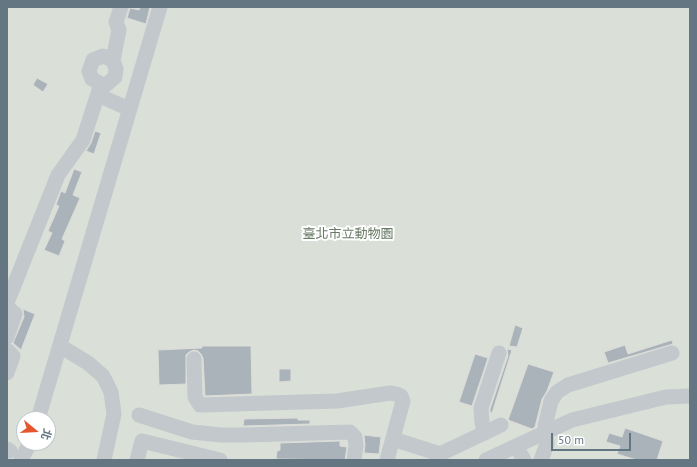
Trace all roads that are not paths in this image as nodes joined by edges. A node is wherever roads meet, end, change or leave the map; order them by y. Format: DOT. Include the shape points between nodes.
graph roads {
  1 [pos="121,7"];
  2 [pos="160,7"];
  3 [pos="113,60"];
  4 [pos="100,90"];
  5 [pos="129,109"];
  6 [pos="7,302"];
  7 [pos="7,307"];
  8 [pos="7,337"];
  9 [pos="60,346"];
  10 [pos="7,350"];
  11 [pos="499,353"];
  12 [pos="672,353"];
  13 [pos="194,359"];
  14 [pos="7,373"];
  15 [pos="690,396"];
  16 [pos="40,411"];
  17 [pos="139,415"];
  18 [pos="501,425"];
  19 [pos="546,432"];
  20 [pos="485,433"];
  21 [pos="393,439"];
  22 [pos="516,446"];
  23 [pos="104,460"];
  24 [pos="137,460"];
  25 [pos="220,460"];
  26 [pos="354,460"];
  27 [pos="387,460"];
  28 [pos="486,460"];
  29 [pos="524,460"];
  30 [pos="541,460"];
  1 -- 3 [label="street" via="116,22 119,30"];
  2 -- 5 [label="street"];
  3 -- 4 [label="street" via="115,77"];
  3 -- 4 [label="street" via="103,56 93,60 89,71"];
  4 -- 5 [label="street"];
  4 -- 6 [label="street" via="83,140 58,175"];
  5 -- 9 [label="street"];
  7 -- 8 [label="street" via="15,314"];
  9 -- 16 [label="street"];
  9 -- 23 [label="street" via="103,376 111,392 114,414"];
  10 -- 14 [label="street" via="13,356"];
  11 -- 20 [label="street" via="481,408"];
  12 -- 19 [label="street" via="568,385 557,392 551,401"];
  13 -- 21 [label="street" via="195,397 200,404 337,402 390,393 401,396 402,409"];
  15 -- 19 [label="street" via="666,397 572,420"];
  17 -- 26 [label="street" via="192,432 221,435 350,432 355,437"];
  18 -- 20 [label="street"];
  19 -- 22 [label="street"];
  19 -- 30 [label="street" via="547,444"];
  20 -- 21 [label="street" via="440,454"];
  21 -- 27 [label="street"];
  22 -- 28 [label="street"];
  22 -- 29 [label="street"];
  24 -- 25 [label="street" via="142,441"];
}
